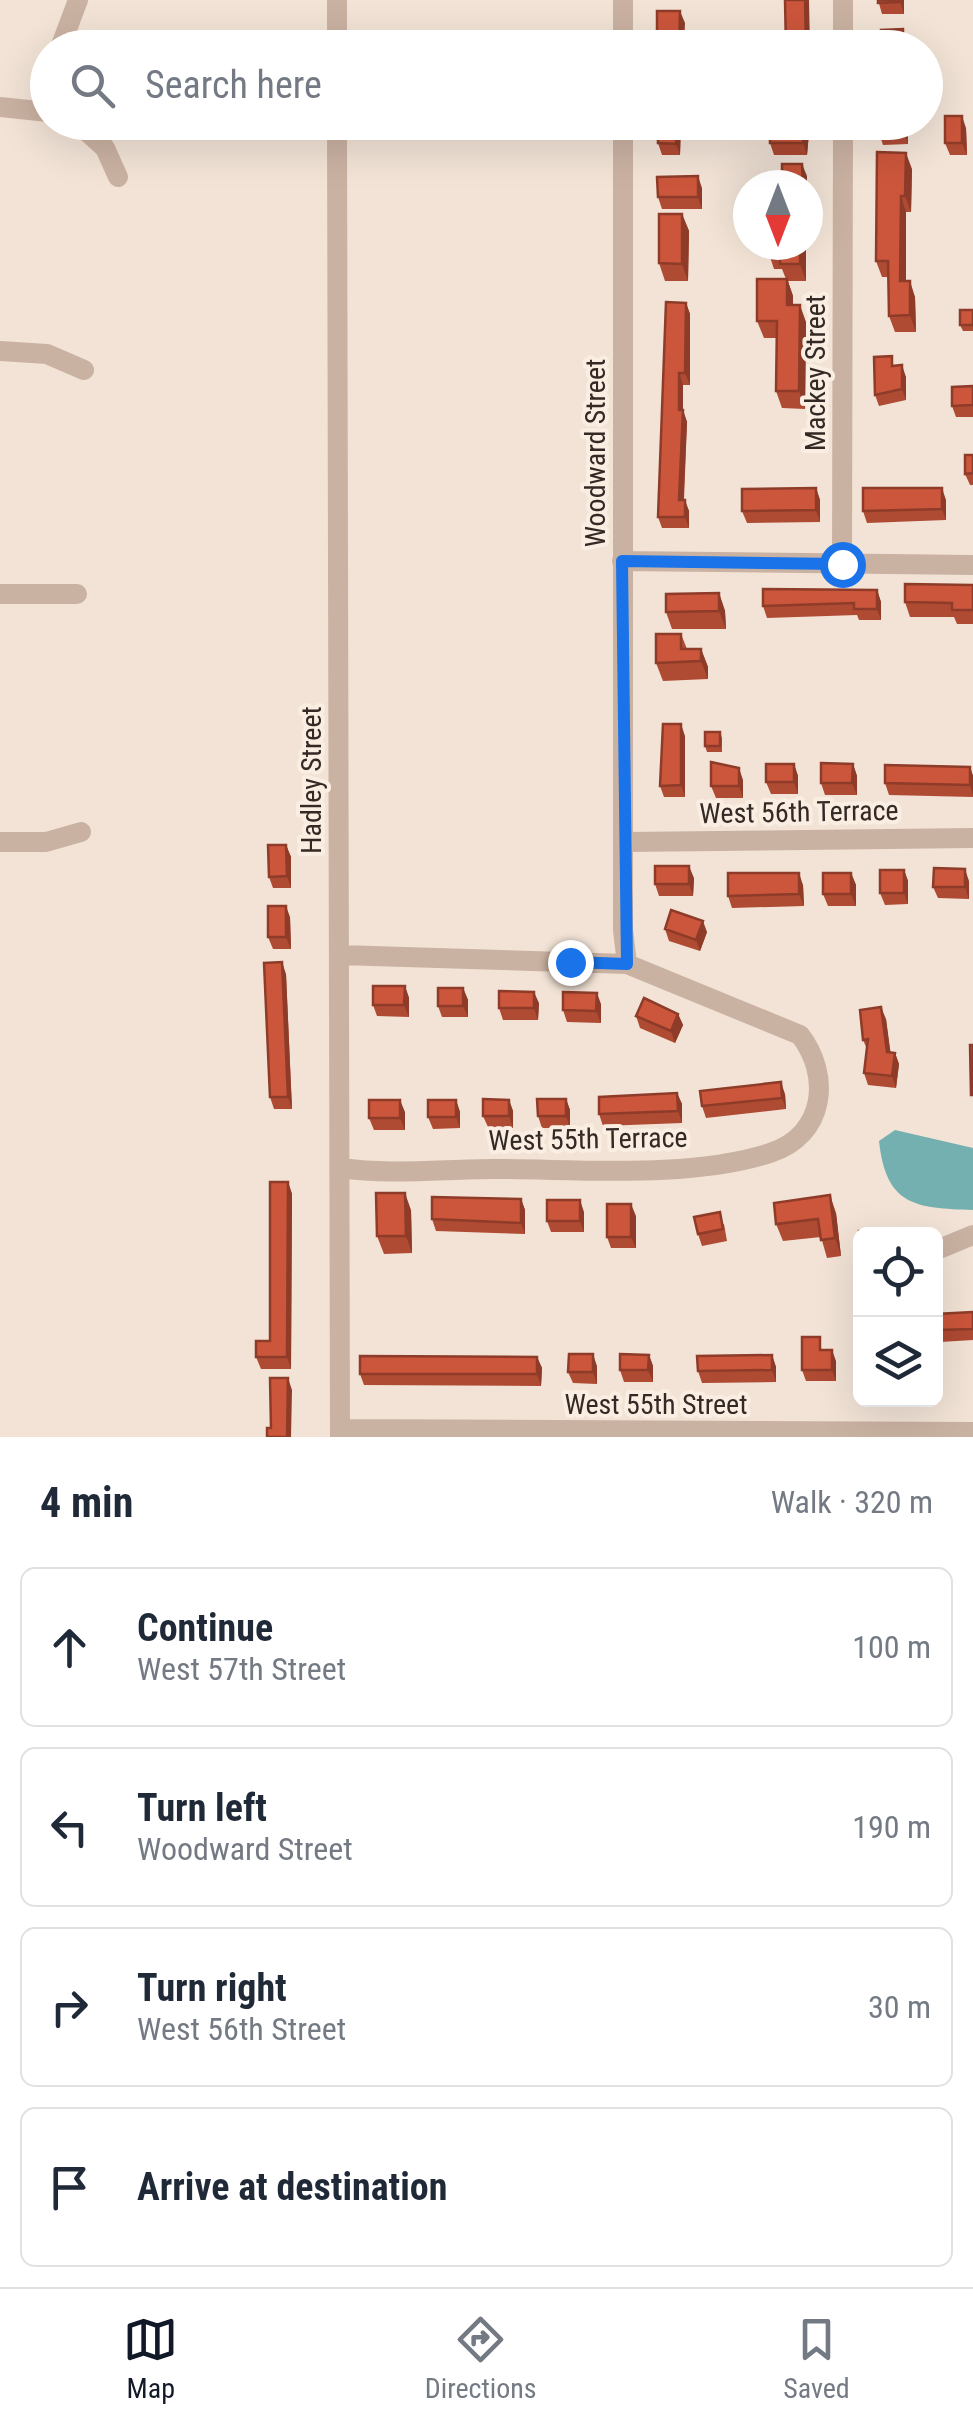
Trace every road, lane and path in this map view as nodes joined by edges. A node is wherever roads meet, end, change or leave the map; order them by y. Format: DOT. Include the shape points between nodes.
graph roads {
  1 [pos="78,0"];
  2 [pos="338,0"];
  3 [pos="623,0"];
  4 [pos="843,0"];
  5 [pos="67,30"];
  6 [pos="337,30"];
  7 [pos="623,30"];
  8 [pos="843,30"];
  9 [pos="0,107"];
  10 [pos="30,109"];
  11 [pos="95,140"];
  12 [pos="337,140"];
  13 [pos="623,140"];
  14 [pos="843,140"];
  15 [pos="118,177"];
  16 [pos="0,351"];
  17 [pos="84,370"];
  18 [pos="622,561"];
  19 [pos="842,564"];
  20 [pos="973,565"];
  21 [pos="0,594"];
  22 [pos="76,594"];
  23 [pos="81,832"];
  24 [pos="973,838"];
  25 [pos="0,842"];
  26 [pos="625,842"];
  27 [pos="340,955"];
  28 [pos="627,964"];
  29 [pos="340,1168"];
  30 [pos="973,1235"];
  31 [pos="943,1248"];
  32 [pos="973,1432"];
  33 [pos="340,1433"];
  1 -- 5 [label="street"];
  2 -- 6 [label="street"];
  3 -- 7 [label="street"];
  4 -- 8 [label="street"];
  9 -- 10 [label="street"];
  11 -- 15 [label="street"];
  12 -- 27 [label="street, Hadley Street"];
  13 -- 18 [label="street, Woodward Street"];
  14 -- 19 [label="street, Mackey Street"];
  16 -- 17 [label="street" via="47,354"];
  18 -- 19 [label="street"];
  18 -- 26 [label="street, Woodward Street"];
  19 -- 20 [label="street"];
  21 -- 22 [label="street"];
  23 -- 25 [label="street" via="46,842"];
  24 -- 26 [label="street, West 56th Terrace"];
  26 -- 28 [label="street, Woodward Street"];
  27 -- 28 [label="street"];
  27 -- 29 [label="street, Hadley Street"];
  28 -- 29 [label="street, West 55th Terrace" via="800,1034 818,1067 818,1110 784,1146 706,1164"];
  29 -- 33 [label="street, Hadley Street"];
  30 -- 31 [label="street"];
  32 -- 33 [label="street, West 55th Street"];
}
